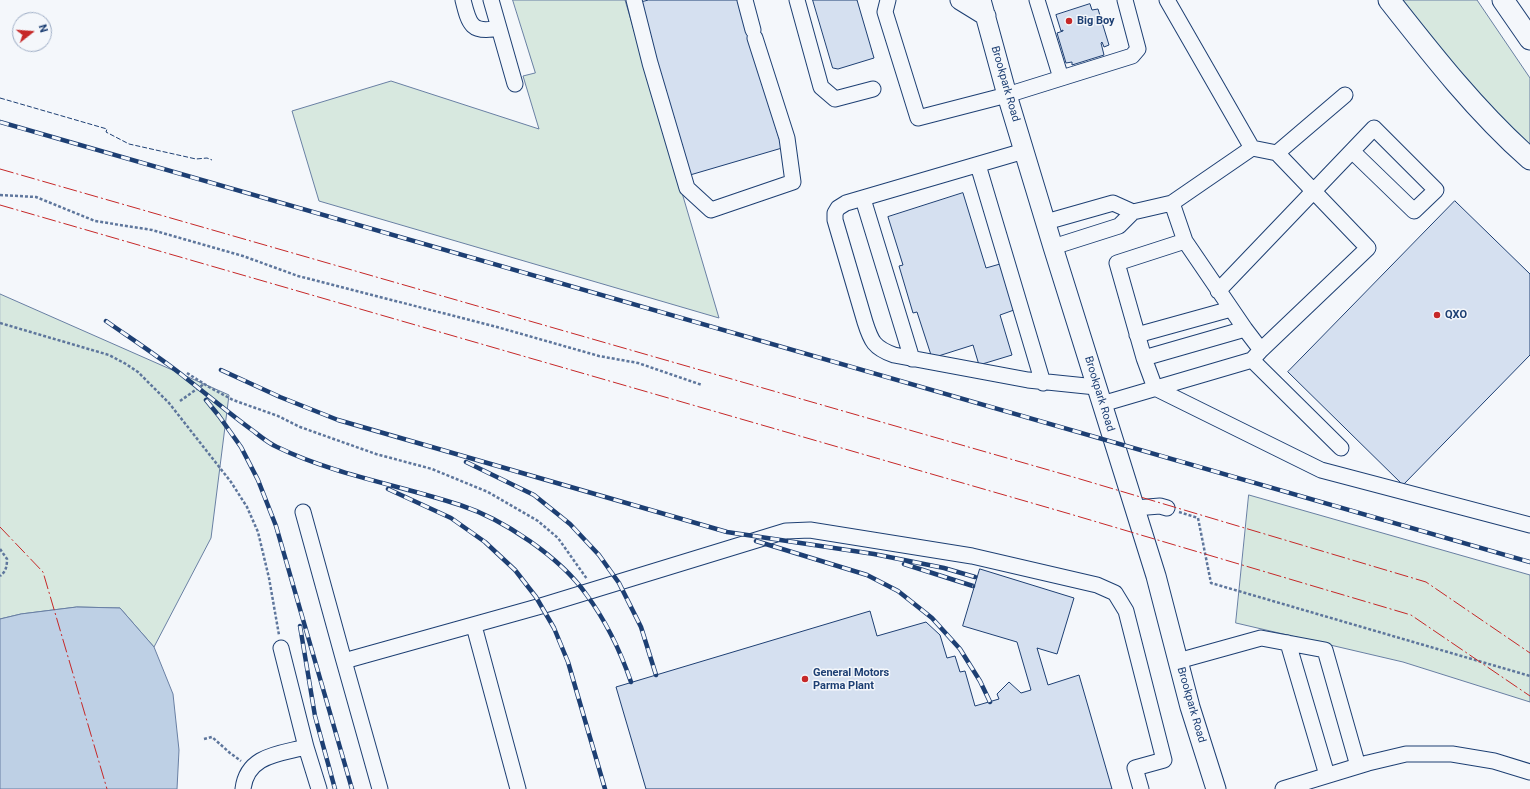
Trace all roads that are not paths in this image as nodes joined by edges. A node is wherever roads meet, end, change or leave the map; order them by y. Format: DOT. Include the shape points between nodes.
graph roads {
  1 [pos="463,0"];
  2 [pos="490,0"];
  3 [pos="634,0"];
  4 [pos="745,0"];
  5 [pos="797,0"];
  6 [pos="888,0"];
  7 [pos="960,0"];
  8 [pos="1038,0"];
  9 [pos="1125,0"];
  10 [pos="1166,0"];
  11 [pos="1389,0"];
  12 [pos="1503,0"];
  13 [pos="985,5"];
  14 [pos="499,28"];
  15 [pos="1530,40"];
  16 [pos="1061,78"];
  17 [pos="515,84"];
  18 [pos="873,89"];
  19 [pos="1007,95"];
  20 [pos="1344,95"];
  21 [pos="1252,148"];
  22 [pos="1024,151"];
  23 [pos="1352,151"];
  24 [pos="1277,153"];
  25 [pos="1530,159"];
  26 [pos="978,165"];
  27 [pos="1314,190"];
  28 [pos="863,199"];
  29 [pos="1172,203"];
  30 [pos="1133,212"];
  31 [pos="1046,222"];
  32 [pos="1185,241"];
  33 [pos="1053,247"];
  34 [pos="1218,291"];
  35 [pos="1231,309"];
  36 [pos="1244,329"];
  37 [pos="1138,335"];
  38 [pos="1257,355"];
  39 [pos="1144,358"];
  40 [pos="912,359"];
  41 [pos="1043,383"];
  42 [pos="1155,388"];
  43 [pos="1099,395"];
  44 [pos="1341,448"];
  45 [pos="1135,508"];
  46 [pos="1167,508"];
  47 [pos="303,512"];
  48 [pos="1530,525"];
  49 [pos="474,626"];
  50 [pos="1288,643"];
  51 [pos="281,648"];
  52 [pos="344,661"];
  53 [pos="1178,661"];
  54 [pos="306,747"];
  55 [pos="1358,766"];
  56 [pos="1530,772"];
  57 [pos="1327,775"];
  58 [pos="243,789"];
  59 [pos="319,789"];
  60 [pos="380,789"];
  61 [pos="518,789"];
  62 [pos="1142,789"];
  63 [pos="1216,789"];
  64 [pos="1283,789"];
  1 -- 14 [label="street" via="469,22 476,28 487,31"];
  2 -- 14 [label="street"];
  3 -- 4 [label="street" via="687,188 711,210 793,182 787,138"];
  5 -- 18 [label="street" via="821,87 835,99"];
  6 -- 19 [label="street" via="885,12 918,118"];
  7 -- 13 [label="main road"];
  8 -- 16 [label="street"];
  9 -- 16 [label="street" via="1138,49 1132,56"];
  10 -- 21 [label="street"];
  11 -- 25 [label="highway" via="1480,110"];
  12 -- 15 [label="highway"];
  13 -- 19 [label="main road, Brookpark Road"];
  14 -- 17 [label="street"];
  16 -- 19 [label="street"];
  19 -- 22 [label="main road, Brookpark Road"];
  20 -- 24 [label="street"];
  21 -- 24 [label="street"];
  21 -- 29 [label="street"];
  22 -- 26 [label="street"];
  22 -- 31 [label="main road, Brookpark Road"];
  23 -- 23 [label="street" via="1374,128 1436,190 1414,211"];
  23 -- 27 [label="street"];
  24 -- 27 [label="street"];
  26 -- 28 [label="street"];
  26 -- 41 [label="street"];
  27 -- 34 [label="street"];
  27 -- 38 [label="street" via="1368,248"];
  28 -- 40 [label="street"];
  28 -- 40 [label="street" via="842,205 835,213 835,220 866,327 874,344 882,351"];
  29 -- 30 [label="street"];
  29 -- 32 [label="street"];
  30 -- 31 [label="street" via="1113,203"];
  30 -- 33 [label="street" via="1119,226"];
  31 -- 33 [label="main road, Brookpark Road"];
  32 -- 34 [label="street"];
  32 -- 37 [label="street" via="1117,263"];
  33 -- 43 [label="main road, Brookpark Road"];
  34 -- 35 [label="street"];
  35 -- 36 [label="street"];
  35 -- 37 [label="street"];
  36 -- 38 [label="street"];
  36 -- 39 [label="street"];
  37 -- 39 [label="street"];
  38 -- 42 [label="street"];
  38 -- 44 [label="street"];
  39 -- 42 [label="street"];
  40 -- 41 [label="street"];
  41 -- 43 [label="street"];
  42 -- 43 [label="street"];
  42 -- 48 [label="street" via="1320,470"];
  43 -- 45 [label="main road, Brookpark Road"];
  45 -- 46 [label="street"];
  45 -- 53 [label="main road, Brookpark Road"];
  47 -- 52 [label="street"];
  49 -- 52 [label="street"];
  49 -- 61 [label="street"];
  49 -- 62 [label="street" via="786,531 810,530 972,556 1097,585 1116,593 1126,611 1164,760 1135,768"];
  50 -- 53 [label="street" via="1261,638"];
  50 -- 55 [label="street" via="1325,650"];
  50 -- 57 [label="street"];
  51 -- 54 [label="street"];
  52 -- 60 [label="street"];
  53 -- 63 [label="main road, Brookpark Road"];
  54 -- 58 [label="street" via="266,758 250,768"];
  54 -- 59 [label="street"];
  55 -- 56 [label="street" via="1406,754 1452,754 1494,761"];
  55 -- 57 [label="street"];
  57 -- 64 [label="street"];
}
